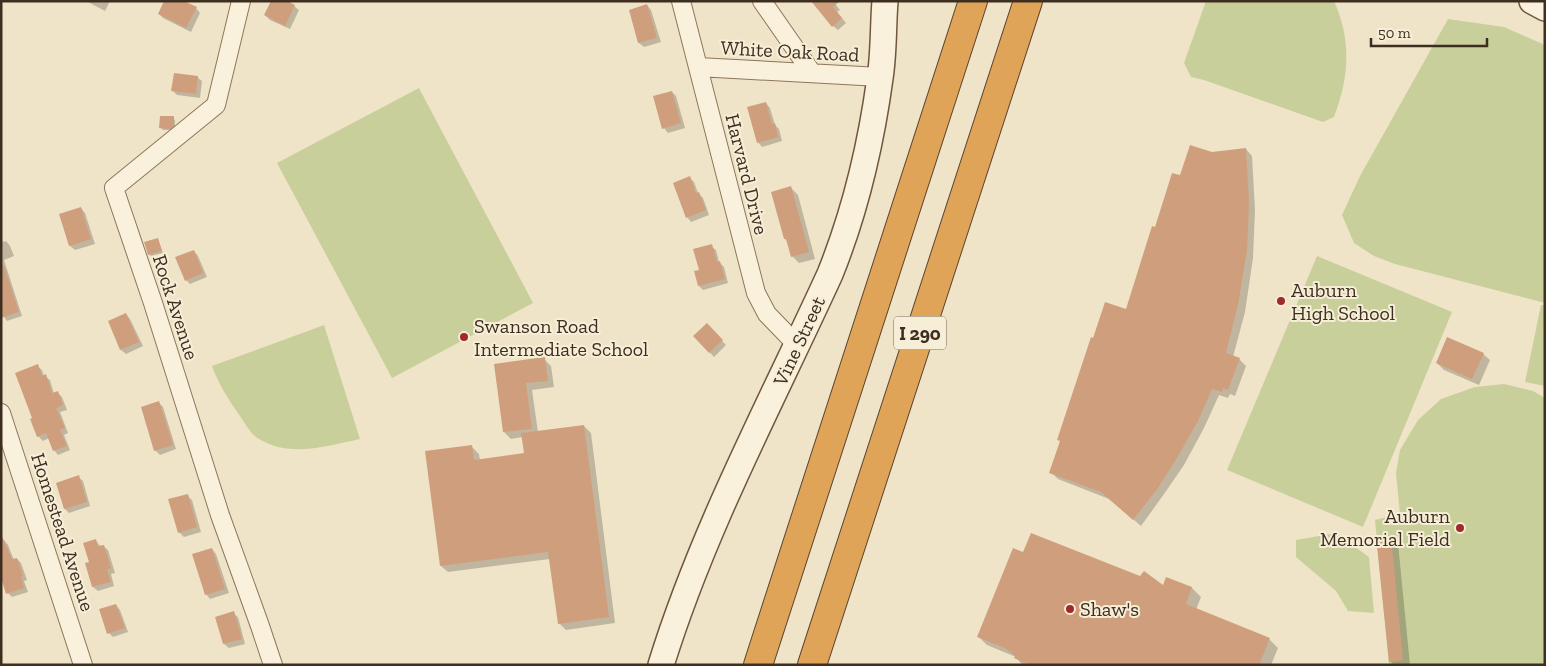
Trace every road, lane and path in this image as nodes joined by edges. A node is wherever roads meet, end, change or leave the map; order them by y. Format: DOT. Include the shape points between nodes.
graph roads {
  1 [pos="241,1"];
  2 [pos="681,1"];
  3 [pos="762,1"];
  4 [pos="884,1"];
  5 [pos="973,1"];
  6 [pos="1028,1"];
  7 [pos="1532,1"];
  8 [pos="1545,8"];
  9 [pos="698,68"];
  10 [pos="812,73"];
  11 [pos="880,76"];
  12 [pos="798,344"];
  13 [pos="1,413"];
  14 [pos="84,665"];
  15 [pos="273,665"];
  16 [pos="661,665"];
  17 [pos="758,665"];
  18 [pos="812,665"];
  1 -- 15 [label="street, Rock Avenue" via="216,105 114,188 220,514"];
  2 -- 9 [label="street, Harvard Drive"];
  3 -- 10 [label="street"];
  4 -- 11 [label="street, Vine Street"];
  5 -- 17 [label="highway, I 290"];
  6 -- 18 [label="highway, I 290"];
  7 -- 8 [label="street"];
  9 -- 10 [label="street, White Oak Road"];
  9 -- 12 [label="street, Harvard Drive" via="758,300 767,314"];
  10 -- 11 [label="street, White Oak Road"];
  11 -- 12 [label="street, Vine Street" via="864,164 846,232"];
  12 -- 16 [label="street, Vine Street" via="712,528 686,590"];
  13 -- 14 [label="street, Homestead Avenue"];
}
